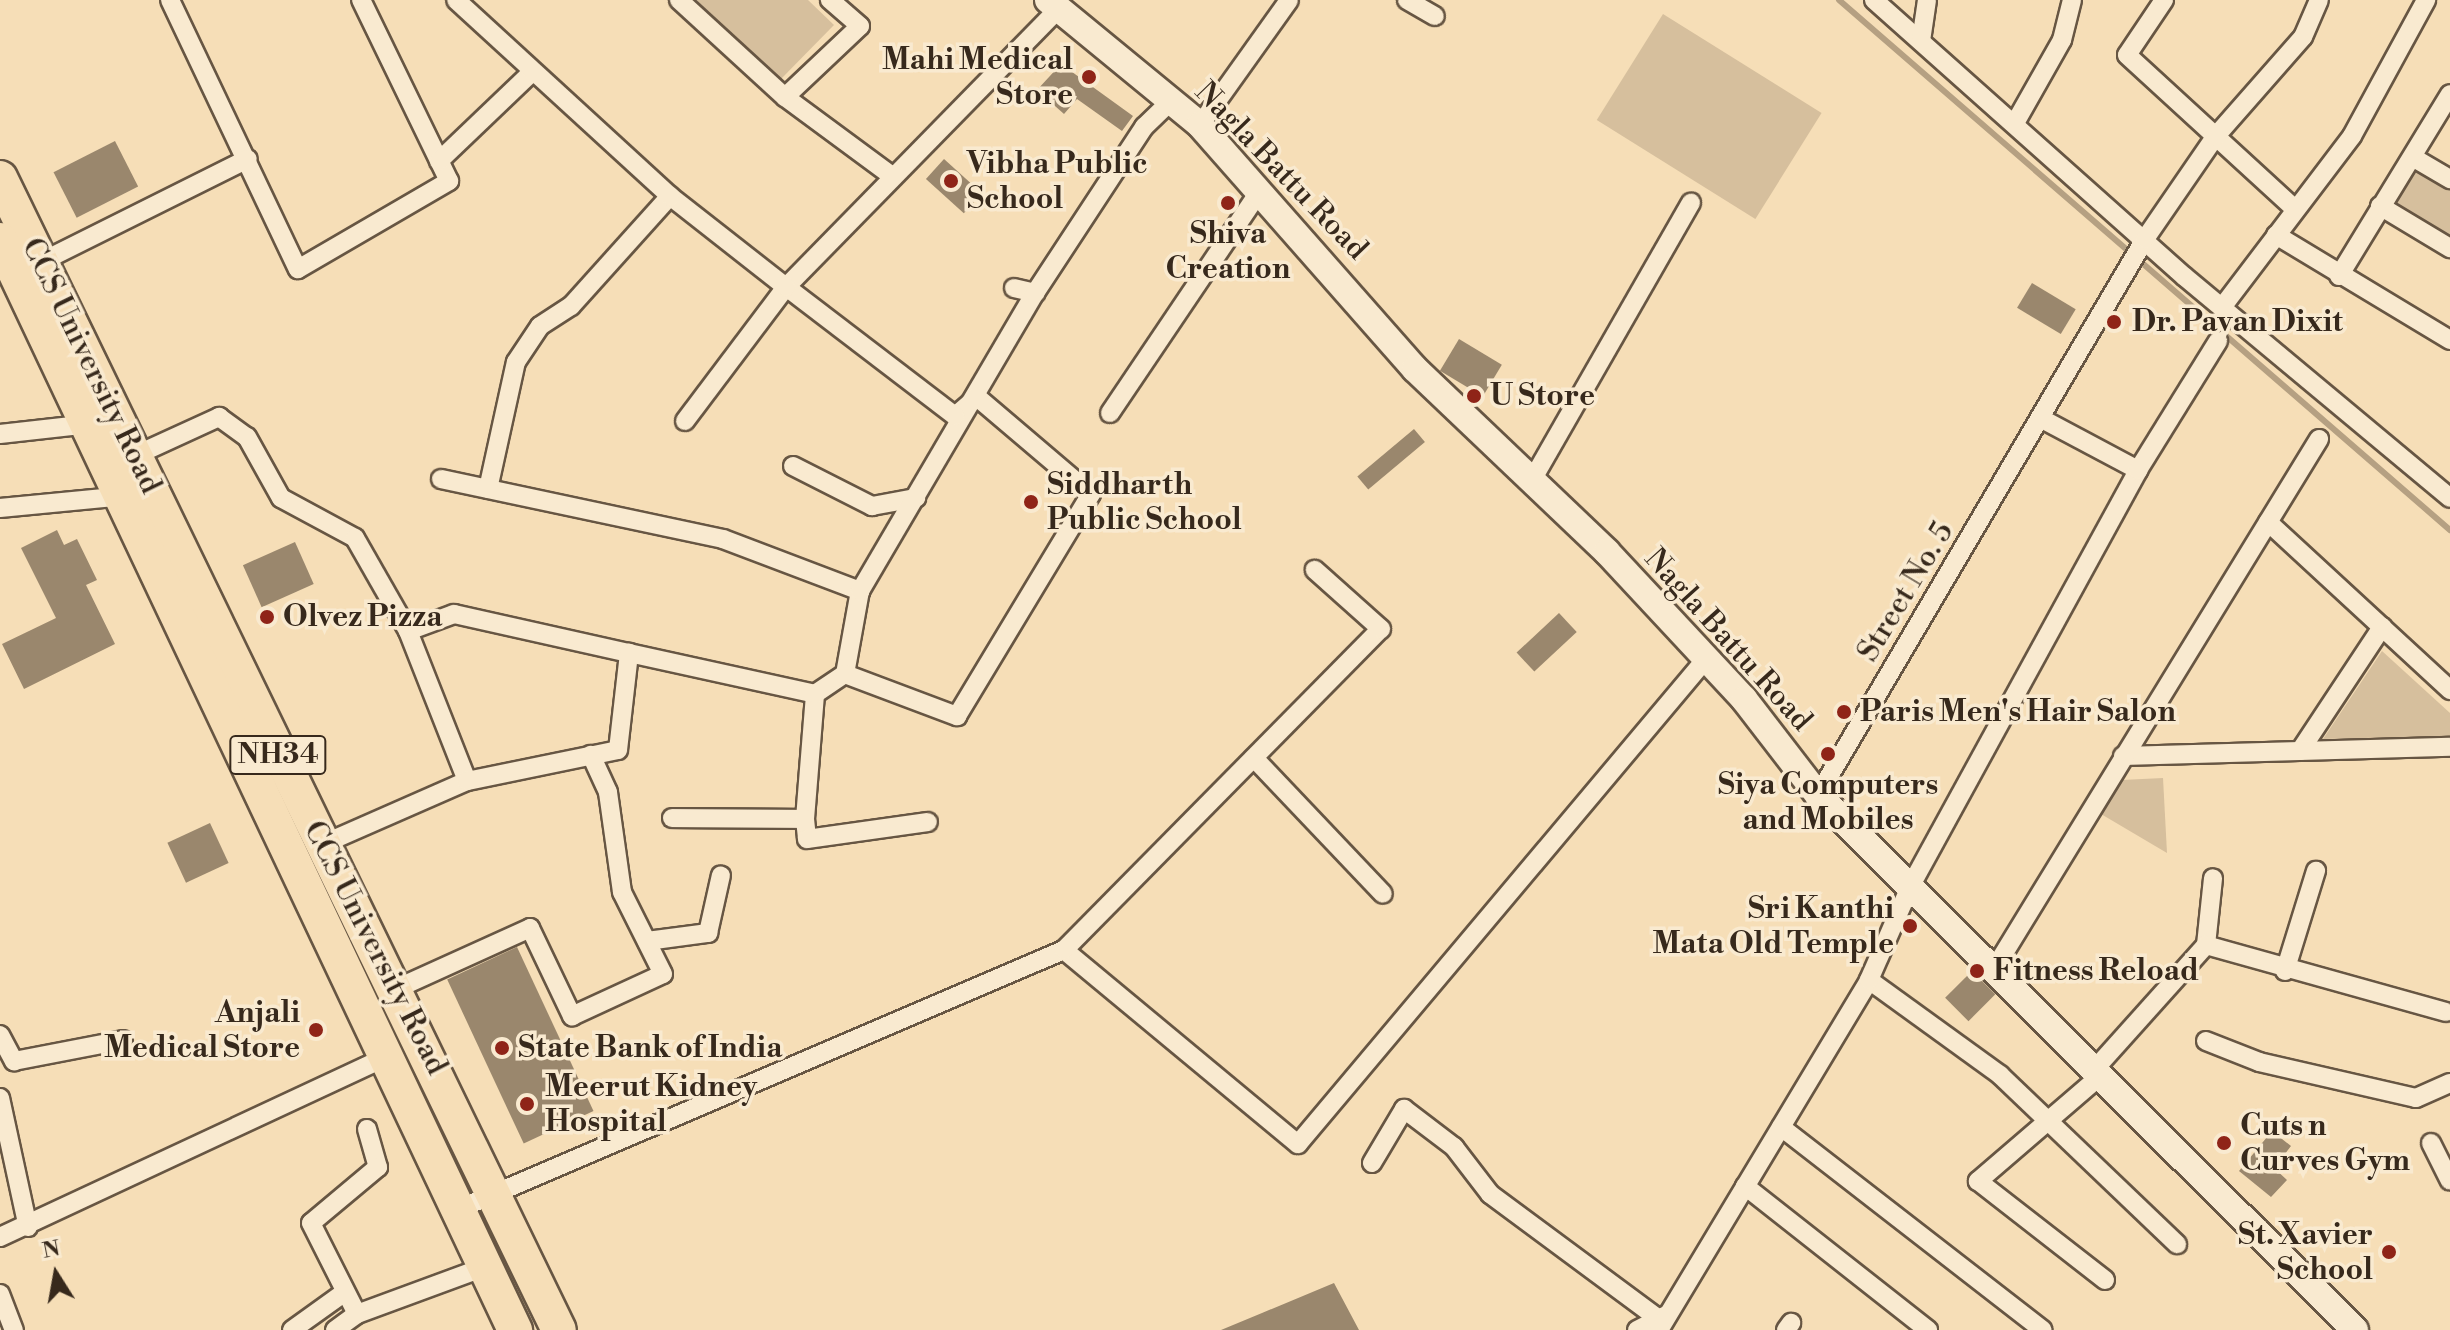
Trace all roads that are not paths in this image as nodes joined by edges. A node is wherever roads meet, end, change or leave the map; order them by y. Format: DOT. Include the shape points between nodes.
graph roads {
  1 [pos="170,0"];
  2 [pos="361,0"];
  3 [pos="456,0"];
  4 [pos="679,0"];
  5 [pos="830,0"];
  6 [pos="1289,0"];
  7 [pos="1407,0"];
  8 [pos="1874,0"];
  9 [pos="1927,0"];
  10 [pos="2072,0"];
  11 [pos="2164,0"];
  12 [pos="2319,0"];
  13 [pos="2426,0"];
  14 [pos="1053,5"];
  15 [pos="1435,16"];
  16 [pos="1921,41"];
  17 [pos="531,73"];
  18 [pos="2450,94"];
  19 [pos="785,97"];
  20 [pos="1171,101"];
  21 [pos="2015,123"];
  22 [pos="1200,125"];
  23 [pos="2215,137"];
  24 [pos="2414,158"];
  25 [pos="248,159"];
  26 [pos="439,161"];
  27 [pos="892,176"];
  28 [pos="0,178"];
  29 [pos="2450,179"];
  30 [pos="1260,191"];
  31 [pos="670,196"];
  32 [pos="1691,203"];
  33 [pos="2380,206"];
  34 [pos="2295,209"];
  35 [pos="2276,235"];
  36 [pos="0,240"];
  37 [pos="2450,248"];
  38 [pos="2139,251"];
  39 [pos="41,262"];
  40 [pos="2339,276"];
  41 [pos="786,287"];
  42 [pos="1014,288"];
  43 [pos="1035,293"];
  44 [pos="2223,306"];
  45 [pos="2450,340"];
  46 [pos="2218,341"];
  47 [pos="977,397"];
  48 [pos="1110,413"];
  49 [pos="2042,419"];
  50 [pos="685,421"];
  51 [pos="89,424"];
  52 [pos="0,434"];
  53 [pos="2319,439"];
  54 [pos="134,456"];
  55 [pos="793,466"];
  56 [pos="2138,470"];
  57 [pos="441,479"];
  58 [pos="1531,482"];
  59 [pos="488,489"];
  60 [pos="2447,490"];
  61 [pos="124,496"];
  62 [pos="916,498"];
  63 [pos="0,508"];
  64 [pos="2268,522"];
  65 [pos="1315,570"];
  66 [pos="860,591"];
  67 [pos="2382,627"];
  68 [pos="408,631"];
  69 [pos="629,653"];
  70 [pos="1705,660"];
  71 [pos="845,674"];
  72 [pos="2450,690"];
  73 [pos="815,694"];
  74 [pos="2450,747"];
  75 [pos="2300,751"];
  76 [pos="591,755"];
  77 [pos="2123,756"];
  78 [pos="1254,758"];
  79 [pos="467,781"];
  80 [pos="1818,795"];
  81 [pos="672,818"];
  82 [pos="805,819"];
  83 [pos="928,822"];
  84 [pos="321,845"];
  85 [pos="2316,871"];
  86 [pos="721,875"];
  87 [pos="2213,878"];
  88 [pos="1910,887"];
  89 [pos="1383,894"];
  90 [pos="647,941"];
  91 [pos="2206,945"];
  92 [pos="1064,950"];
  93 [pos="1993,971"];
  94 [pos="2285,971"];
  95 [pos="1869,980"];
  96 [pos="398,988"];
  97 [pos="2446,1012"];
  98 [pos="1,1037"];
  99 [pos="123,1040"];
  100 [pos="2206,1041"];
  101 [pos="383,1058"];
  102 [pos="2096,1074"];
  103 [pos="2450,1083"];
  104 [pos="0,1098"];
  105 [pos="2046,1117"];
  106 [pos="1781,1127"];
  107 [pos="367,1129"];
  108 [pos="2431,1143"];
  109 [pos="1372,1163"];
  110 [pos="2450,1181"];
  111 [pos="1745,1186"];
  112 [pos="495,1192"];
  113 [pos="459,1209"];
  114 [pos="28,1227"];
  115 [pos="0,1237"];
  116 [pos="2177,1244"];
  117 [pos="485,1267"];
  118 [pos="2105,1280"];
  119 [pos="345,1292"];
  120 [pos="0,1294"];
  121 [pos="357,1314"];
  122 [pos="1662,1321"];
  123 [pos="14,1330"];
  124 [pos="292,1330"];
  125 [pos="335,1330"];
  126 [pos="515,1330"];
  127 [pos="559,1330"];
  128 [pos="1637,1330"];
  129 [pos="1928,1330"];
  130 [pos="2043,1330"];
  131 [pos="2355,1330"];
  1 -- 25 [label="street"];
  2 -- 26 [label="street"];
  3 -- 17 [label="street"];
  4 -- 19 [label="street"];
  5 -- 19 [label="street" via="860,26"];
  6 -- 22 [label="street"];
  7 -- 15 [label="street"];
  8 -- 16 [label="street"];
  9 -- 16 [label="street"];
  10 -- 21 [label="street" via="2062,40"];
  11 -- 23 [label="street" via="2127,55"];
  12 -- 23 [label="street, Street No. 5" via="2303,37"];
  13 -- 34 [label="street" via="2352,136"];
  14 -- 20 [label="street, Nagla Battu Road"];
  14 -- 27 [label="street"];
  16 -- 21 [label="street"];
  17 -- 26 [label="street"];
  17 -- 31 [label="street"];
  18 -- 24 [label="street"];
  19 -- 27 [label="street"];
  20 -- 22 [label="street, Nagla Battu Road"];
  20 -- 43 [label="street" via="1144,127"];
  21 -- 38 [label="street"];
  22 -- 30 [label="street, Nagla Battu Road"];
  23 -- 34 [label="street"];
  23 -- 38 [label="street, Street No. 5"];
  24 -- 29 [label="street"];
  24 -- 33 [label="street"];
  25 -- 26 [label="street" via="298,269 449,181"];
  25 -- 39 [label="street"];
  27 -- 41 [label="street"];
  28 -- 39 [label="highway, CCS University Road / NH34"];
  30 -- 48 [label="street"];
  30 -- 58 [label="street, Nagla Battu Road" via="1415,369"];
  31 -- 41 [label="street"];
  31 -- 59 [label="street" via="571,306 540,326 516,362"];
  32 -- 58 [label="street"];
  33 -- 37 [label="street"];
  33 -- 40 [label="street"];
  34 -- 35 [label="street"];
  35 -- 40 [label="street"];
  35 -- 44 [label="street"];
  36 -- 51 [label="highway, CCS University Road / NH34"];
  38 -- 44 [label="street"];
  38 -- 49 [label="street, Street No. 5"];
  39 -- 54 [label="highway, CCS University Road / NH34"];
  40 -- 45 [label="street"];
  41 -- 47 [label="street" via="955,416"];
  41 -- 50 [label="street"];
  42 -- 43 [label="street"];
  43 -- 47 [label="street"];
  44 -- 60 [label="street"];
  46 -- 56 [label="street"];
  47 -- 62 [label="street"];
  47 -- 71 [label="street" via="1091,494 957,716"];
  49 -- 56 [label="street"];
  49 -- 80 [label="street, Street No. 5"];
  51 -- 52 [label="street"];
  51 -- 61 [label="highway, CCS University Road / NH34"];
  53 -- 64 [label="street"];
  54 -- 68 [label="street" via="219,417 247,437 281,498 355,538"];
  54 -- 84 [label="highway, CCS University Road / NH34"];
  55 -- 62 [label="street" via="872,506"];
  56 -- 88 [label="street"];
  57 -- 59 [label="street"];
  58 -- 70 [label="street, Nagla Battu Road"];
  59 -- 66 [label="street" via="723,539"];
  61 -- 63 [label="street"];
  61 -- 101 [label="highway, CCS University Road / NH34"];
  62 -- 66 [label="street"];
  64 -- 67 [label="street"];
  64 -- 77 [label="street"];
  65 -- 78 [label="street" via="1381,629"];
  66 -- 71 [label="street"];
  67 -- 72 [label="street"];
  67 -- 75 [label="street"];
  68 -- 69 [label="street" via="454,614"];
  68 -- 79 [label="street"];
  69 -- 73 [label="street"];
  69 -- 76 [label="street" via="618,750"];
  70 -- 80 [label="street, Nagla Battu Road"];
  70 -- 92 [label="street" via="1298,1144"];
  71 -- 73 [label="street"];
  73 -- 82 [label="street"];
  74 -- 75 [label="street"];
  75 -- 77 [label="street"];
  76 -- 79 [label="street"];
  76 -- 90 [label="street" via="608,792 622,892"];
  77 -- 93 [label="street"];
  78 -- 89 [label="street"];
  78 -- 92 [label="street"];
  79 -- 84 [label="street"];
  80 -- 88 [label="street, Nagla Battu Road"];
  81 -- 82 [label="street"];
  82 -- 83 [label="street" via="807,839"];
  84 -- 96 [label="highway, CCS University Road / NH34"];
  85 -- 94 [label="street"];
  86 -- 90 [label="street" via="708,933"];
  87 -- 91 [label="street"];
  88 -- 93 [label="street, Nagla Battu Road"];
  88 -- 95 [label="street"];
  90 -- 96 [label="street" via="663,974 572,1016 530,928"];
  91 -- 94 [label="street"];
  91 -- 102 [label="street"];
  92 -- 112 [label="street"];
  93 -- 102 [label="street, Nagla Battu Road"];
  94 -- 97 [label="street"];
  95 -- 105 [label="street"];
  95 -- 106 [label="street"];
  96 -- 112 [label="highway, CCS University Road / NH34"];
  98 -- 99 [label="street" via="14,1061"];
  100 -- 103 [label="street" via="2259,1062 2416,1098"];
  101 -- 113 [label="highway, CCS University Road / NH34"];
  101 -- 114 [label="street"];
  102 -- 105 [label="street"];
  102 -- 131 [label="street, Nagla Battu Road"];
  104 -- 114 [label="street"];
  105 -- 116 [label="street"];
  105 -- 118 [label="street" via="1978,1181"];
  106 -- 111 [label="street"];
  106 -- 130 [label="street"];
  107 -- 119 [label="street" via="378,1167 311,1223"];
  108 -- 110 [label="street"];
  109 -- 122 [label="street" via="1404,1109 1454,1147 1490,1194"];
  111 -- 122 [label="street"];
  111 -- 129 [label="street"];
  112 -- 113 [label="street"];
  112 -- 127 [label="highway, CCS University Road / NH34"];
  113 -- 117 [label="highway, CCS University Road / NH34"];
  114 -- 115 [label="street"];
  117 -- 121 [label="street"];
  117 -- 126 [label="highway, CCS University Road / NH34"];
  119 -- 121 [label="street"];
  119 -- 124 [label="street"];
  120 -- 123 [label="street"];
  121 -- 125 [label="street"];
  122 -- 128 [label="street"];
}
